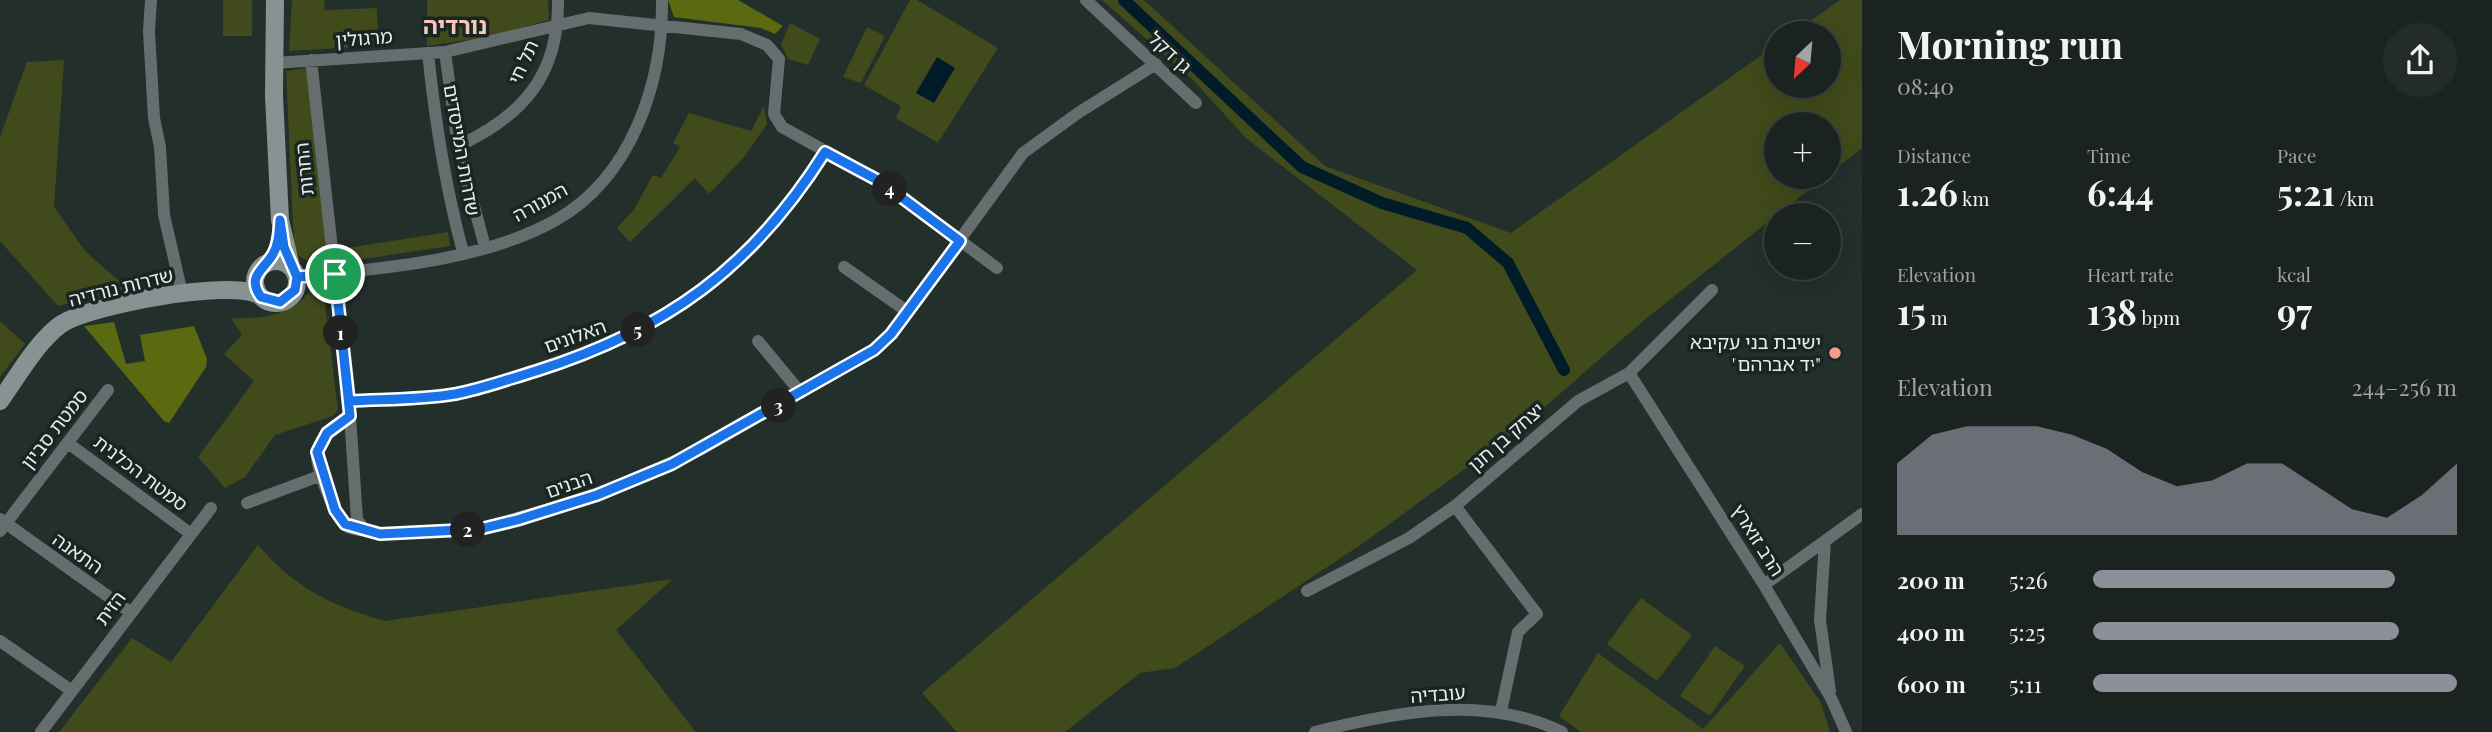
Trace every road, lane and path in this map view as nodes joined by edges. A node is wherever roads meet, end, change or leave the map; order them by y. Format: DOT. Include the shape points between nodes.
graph roads {
  1 [pos="151,0"];
  2 [pos="275,0"];
  3 [pos="558,0"];
  4 [pos="662,0"];
  5 [pos="1086,0"];
  6 [pos="662,23"];
  7 [pos="557,25"];
  8 [pos="445,52"];
  9 [pos="428,53"];
  10 [pos="311,61"];
  11 [pos="274,63"];
  12 [pos="1156,64"];
  13 [pos="1196,103"];
  14 [pos="458,146"];
  15 [pos="825,152"];
  16 [pos="280,220"];
  17 [pos="960,241"];
  18 [pos="485,247"];
  19 [pos="463,252"];
  20 [pos="264,264"];
  21 [pos="844,267"];
  22 [pos="997,268"];
  23 [pos="294,272"];
  24 [pos="335,274"];
  25 [pos="205,289"];
  26 [pos="1712,290"];
  27 [pos="182,293"];
  28 [pos="259,295"];
  29 [pos="908,312"];
  30 [pos="758,341"];
  31 [pos="1629,373"];
  32 [pos="108,390"];
  33 [pos="802,393"];
  34 [pos="0,401"];
  35 [pos="349,401"];
  36 [pos="350,416"];
  37 [pos="68,443"];
  38 [pos="322,475"];
  39 [pos="247,503"];
  40 [pos="1455,506"];
  41 [pos="211,508"];
  42 [pos="1862,514"];
  43 [pos="1,525"];
  44 [pos="365,531"];
  45 [pos="191,534"];
  46 [pos="1825,541"];
  47 [pos="1764,585"];
  48 [pos="1307,591"];
  49 [pos="130,612"];
  50 [pos="0,641"];
  51 [pos="72,691"];
  52 [pos="1831,698"];
  53 [pos="1501,711"];
  54 [pos="1547,729"];
  55 [pos="41,732"];
  56 [pos="1315,732"];
  57 [pos="1562,732"];
  58 [pos="1846,732"];
  1 -- 27 [label="street" via="153,118 160,147 164,215"];
  2 -- 11 [label="street"];
  3 -- 7 [label="street, תל חי"];
  4 -- 6 [label="street, המנורה"];
  5 -- 12 [label="street, גן דקל"];
  6 -- 7 [label="street, מרגולין" via="589,18"];
  6 -- 15 [label="street" via="741,34 774,51 780,69 775,121"];
  6 -- 18 [label="street, המנורה" via="644,109 600,183 557,220"];
  7 -- 8 [label="street, מרגולין"];
  7 -- 14 [label="street, תל חי" via="535,89 506,120"];
  8 -- 9 [label="street, מרגולין"];
  8 -- 14 [label="street, שדרות המייסדים"];
  9 -- 10 [label="street, מרגולין"];
  9 -- 19 [label="street, שדרות המייסדים" via="437,138"];
  10 -- 11 [label="street, מרגולין"];
  10 -- 24 [label="street, החרות"];
  11 -- 16 [label="street"];
  12 -- 13 [label="street, גן דקל"];
  12 -- 17 [label="street, הבנים" via="1023,153"];
  14 -- 18 [label="street, שדרות המייסדים"];
  15 -- 17 [label="street" via="881,182"];
  15 -- 35 [label="street, האלונים" via="789,207 734,264 618,342 479,388 434,397"];
  16 -- 20 [label="street" via="276,247"];
  16 -- 23 [label="street"];
  17 -- 22 [label="street"];
  17 -- 29 [label="street, הבנים"];
  18 -- 19 [label="street, המנורה"];
  19 -- 24 [label="street, המנורה"];
  20 -- 23 [label="street" via="280,261"];
  20 -- 25 [label="street, שדרות נורדיה"];
  20 -- 28 [label="street" via="255,278"];
  21 -- 29 [label="street"];
  23 -- 24 [label="street, המנורה"];
  23 -- 28 [label="street" via="295,290 286,300 273,303"];
  24 -- 35 [label="street"];
  25 -- 27 [label="street, שדרות נורדיה"];
  25 -- 28 [label="street, שדרות נורדיה" via="236,288"];
  26 -- 31 [label="street, יצחק בן חנן"];
  27 -- 34 [label="street, שדרות נורדיה" via="89,312 64,323 47,338"];
  29 -- 33 [label="street, הבנים" via="883,344"];
  30 -- 33 [label="street"];
  31 -- 40 [label="street, יצחק בן חנן" via="1578,401"];
  31 -- 47 [label="street, הרב זוארץ"];
  32 -- 37 [label="street, סמטת סביון"];
  33 -- 44 [label="street, הבנים" via="672,464 561,508 480,529"];
  35 -- 36 [label="street"];
  36 -- 38 [label="street" via="335,425 321,443 317,452"];
  36 -- 44 [label="street" via="357,519"];
  37 -- 43 [label="street, סמטת סביון"];
  37 -- 45 [label="street, סמטת הכלנית"];
  38 -- 39 [label="street"];
  38 -- 44 [label="street" via="345,524"];
  40 -- 48 [label="street, יצחק בן חנן" via="1409,538"];
  40 -- 53 [label="street" via="1537,614 1518,632"];
  41 -- 45 [label="street, הזית"];
  42 -- 46 [label="street"];
  43 -- 49 [label="street, התאנה"];
  45 -- 49 [label="street, הזית"];
  46 -- 47 [label="street"];
  46 -- 52 [label="street" via="1820,620"];
  47 -- 52 [label="street, הרב זוארץ"];
  49 -- 51 [label="street, הזית"];
  50 -- 51 [label="street"];
  51 -- 55 [label="street, הזית"];
  52 -- 58 [label="street, הרב זוארץ"];
  53 -- 54 [label="street, עובדיה"];
  53 -- 56 [label="street, עובדיה" via="1433,712 1364,720"];
  54 -- 57 [label="street, עובדיה"];
}
